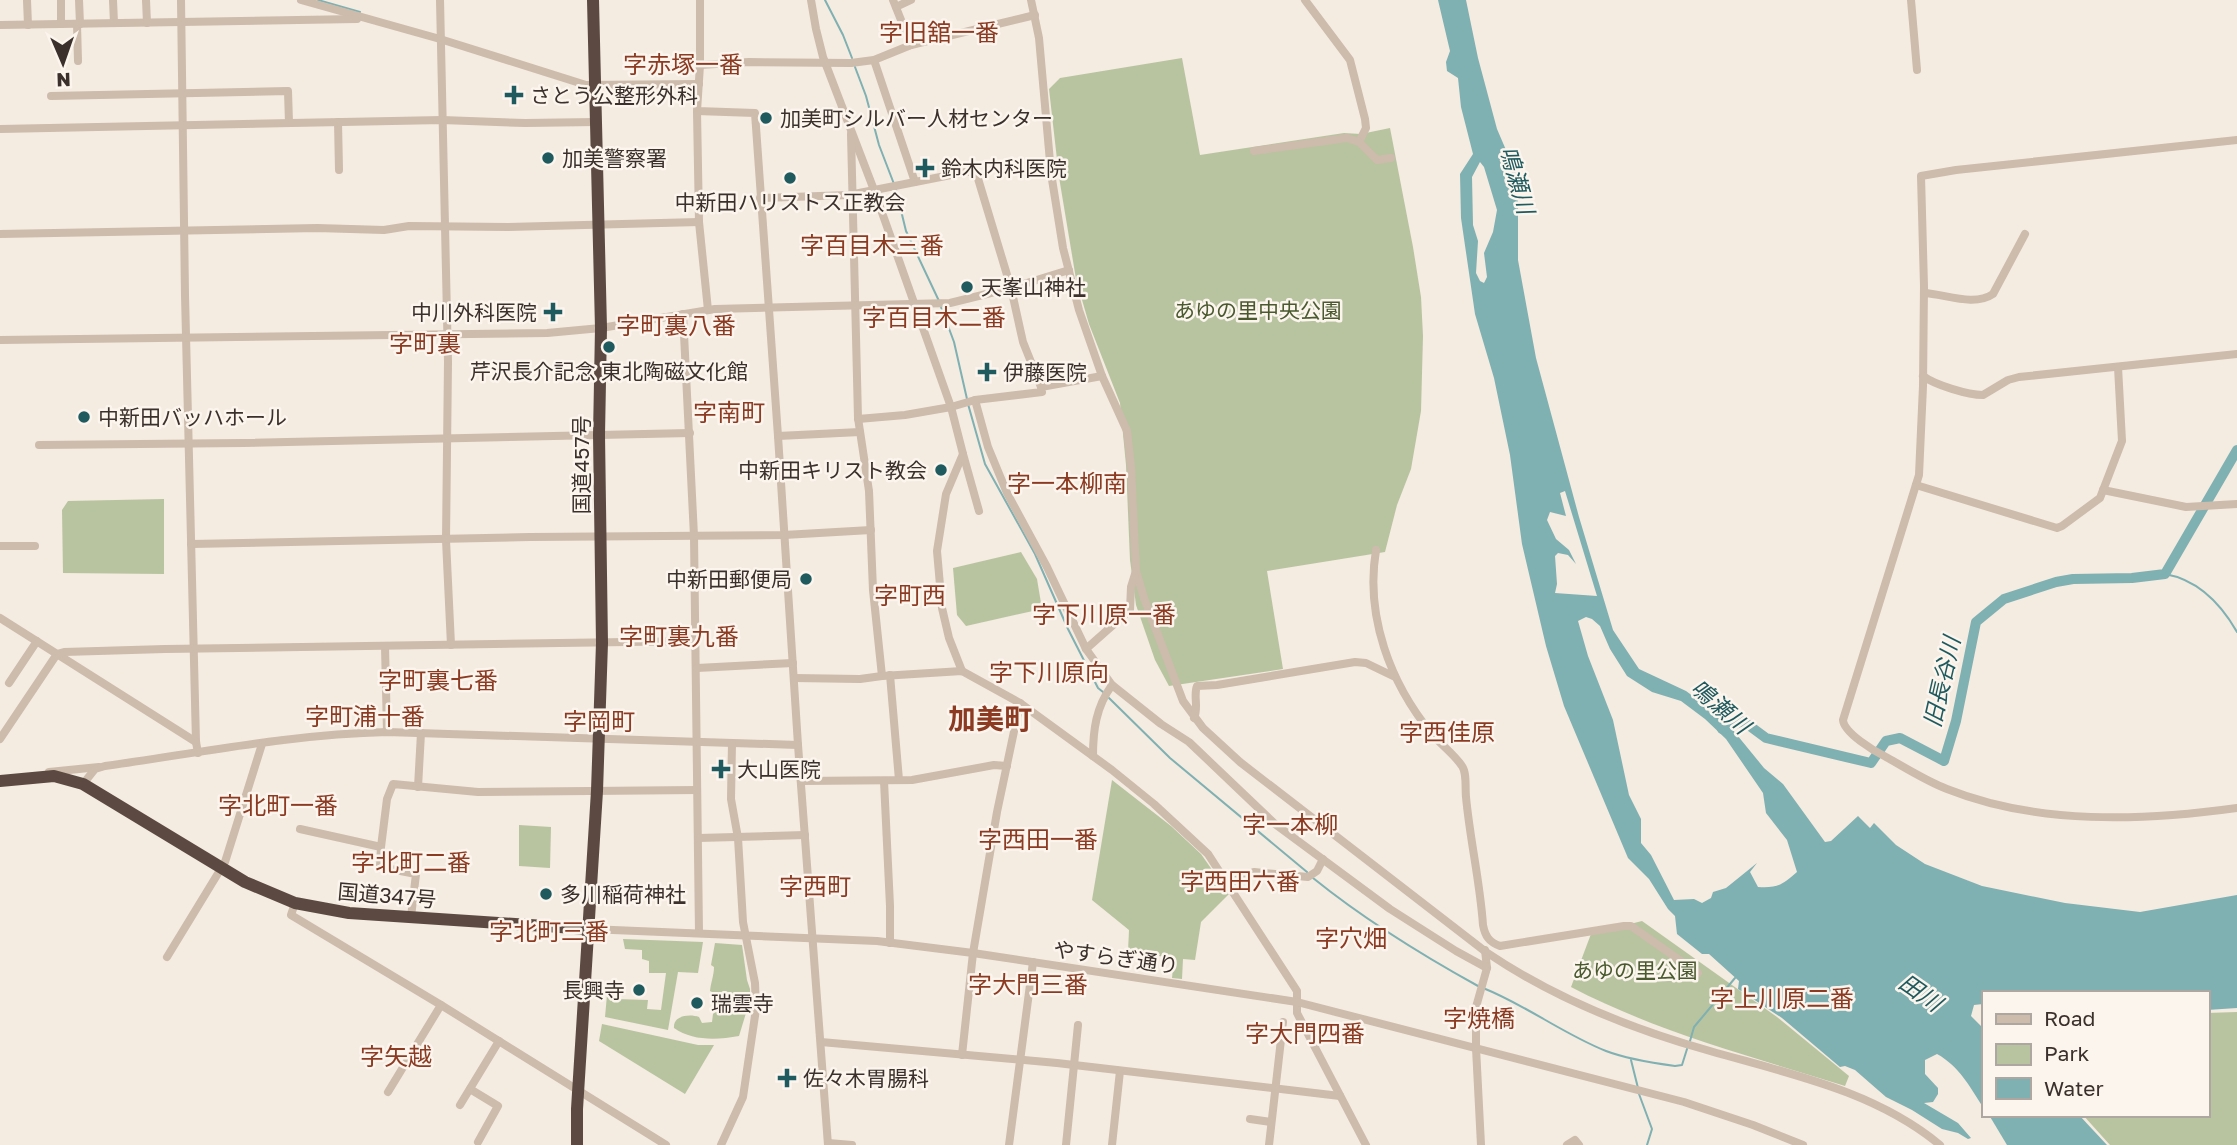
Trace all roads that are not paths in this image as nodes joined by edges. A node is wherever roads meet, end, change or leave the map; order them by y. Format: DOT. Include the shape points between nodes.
graph roads {
  1 [pos="27,0"];
  2 [pos="61,0"];
  3 [pos="79,0"];
  4 [pos="113,0"];
  5 [pos="146,0"];
  6 [pos="181,0"];
  7 [pos="301,0"];
  8 [pos="440,0"];
  9 [pos="593,0"];
  10 [pos="700,0"];
  11 [pos="811,0"];
  12 [pos="911,0"];
  13 [pos="1031,0"];
  14 [pos="1305,0"];
  15 [pos="1911,0"];
  16 [pos="894,3"];
  17 [pos="1035,15"];
  18 [pos="362,18"];
  19 [pos="181,22"];
  20 [pos="114,23"];
  21 [pos="146,23"];
  22 [pos="61,24"];
  23 [pos="79,24"];
  24 [pos="0,25"];
  25 [pos="28,25"];
  26 [pos="440,40"];
  27 [pos="911,45"];
  28 [pos="78,61"];
  29 [pos="874,61"];
  30 [pos="826,63"];
  31 [pos="700,65"];
  32 [pos="1917,70"];
  33 [pos="699,84"];
  34 [pos="594,85"];
  35 [pos="183,93"];
  36 [pos="51,96"];
  37 [pos="697,111"];
  38 [pos="442,120"];
  39 [pos="338,122"];
  40 [pos="596,122"];
  41 [pos="289,123"];
  42 [pos="183,126"];
  43 [pos="0,129"];
  44 [pos="852,131"];
  45 [pos="2237,140"];
  46 [pos="1359,142"];
  47 [pos="1254,150"];
  48 [pos="1391,158"];
  49 [pos="339,170"];
  50 [pos="915,182"];
  51 [pos="874,190"];
  52 [pos="853,195"];
  53 [pos="760,198"];
  54 [pos="699,222"];
  55 [pos="598,225"];
  56 [pos="446,226"];
  57 [pos="185,231"];
  58 [pos="0,234"];
  59 [pos="2025,234"];
  60 [pos="1069,270"];
  61 [pos="1011,288"];
  62 [pos="1924,293"];
  63 [pos="913,304"];
  64 [pos="855,306"];
  65 [pos="768,307"];
  66 [pos="708,310"];
  67 [pos="683,314"];
  68 [pos="601,328"];
  69 [pos="447,334"];
  70 [pos="187,339"];
  71 [pos="0,340"];
  72 [pos="2237,354"];
  73 [pos="2119,367"];
  74 [pos="1102,376"];
  75 [pos="1923,376"];
  76 [pos="1041,387"];
  77 [pos="971,401"];
  78 [pos="951,407"];
  79 [pos="858,419"];
  80 [pos="860,432"];
  81 [pos="690,433"];
  82 [pos="599,435"];
  83 [pos="778,436"];
  84 [pos="448,438"];
  85 [pos="188,442"];
  86 [pos="39,445"];
  87 [pos="963,454"];
  88 [pos="1916,485"];
  89 [pos="2104,490"];
  90 [pos="2237,504"];
  91 [pos="979,511"];
  92 [pos="872,530"];
  93 [pos="784,535"];
  94 [pos="600,536"];
  95 [pos="694,536"];
  96 [pos="446,540"];
  97 [pos="191,544"];
  98 [pos="0,546"];
  99 [pos="35,546"];
  100 [pos="1376,550"];
  101 [pos="1136,571"];
  102 [pos="0,618"];
  103 [pos="37,641"];
  104 [pos="695,642"];
  105 [pos="602,643"];
  106 [pos="451,645"];
  107 [pos="385,646"];
  108 [pos="193,648"];
  109 [pos="1086,649"];
  110 [pos="57,654"];
  111 [pos="793,663"];
  112 [pos="696,668"];
  113 [pos="962,671"];
  114 [pos="886,675"];
  115 [pos="1395,677"];
  116 [pos="794,678"];
  117 [pos="9,683"];
  118 [pos="1108,691"];
  119 [pos="1020,703"];
  120 [pos="1194,718"];
  121 [pos="387,732"];
  122 [pos="421,733"];
  123 [pos="0,739"];
  124 [pos="598,739"];
  125 [pos="196,742"];
  126 [pos="698,742"];
  127 [pos="732,743"];
  128 [pos="262,744"];
  129 [pos="798,745"];
  130 [pos="198,753"];
  131 [pos="1093,756"];
  132 [pos="105,766"];
  133 [pos="1007,766"];
  134 [pos="40,776"];
  135 [pos="899,780"];
  136 [pos="0,781"];
  137 [pos="801,781"];
  138 [pos="884,781"];
  139 [pos="83,784"];
  140 [pos="418,787"];
  141 [pos="697,790"];
  142 [pos="597,791"];
  143 [pos="2237,808"];
  144 [pos="300,829"];
  145 [pos="805,835"];
  146 [pos="698,838"];
  147 [pos="738,838"];
  148 [pos="382,847"];
  149 [pos="1324,859"];
  150 [pos="222,868"];
  151 [pos="1228,883"];
  152 [pos="295,903"];
  153 [pos="411,917"];
  154 [pos="1483,925"];
  155 [pos="589,929"];
  156 [pos="699,933"];
  157 [pos="744,935"];
  158 [pos="813,938"];
  159 [pos="890,943"];
  160 [pos="1486,952"];
  161 [pos="973,953"];
  162 [pos="167,957"];
  163 [pos="1033,962"];
  164 [pos="1487,968"];
  165 [pos="1698,973"];
  166 [pos="1297,1002"];
  167 [pos="441,1004"];
  168 [pos="1283,1022"];
  169 [pos="1078,1025"];
  170 [pos="499,1041"];
  171 [pos="821,1042"];
  172 [pos="1476,1048"];
  173 [pos="961,1055"];
  174 [pos="1019,1060"];
  175 [pos="1075,1065"];
  176 [pos="1120,1071"];
  177 [pos="470,1088"];
  178 [pos="1276,1088"];
  179 [pos="578,1089"];
  180 [pos="388,1092"];
  181 [pos="1340,1096"];
  182 [pos="460,1105"];
  183 [pos="1250,1119"];
  184 [pos="1271,1122"];
  185 [pos="478,1142"];
  186 [pos="828,1144"];
  187 [pos="577,1145"];
  188 [pos="666,1145"];
  189 [pos="721,1145"];
  190 [pos="852,1145"];
  191 [pos="1009,1145"];
  192 [pos="1066,1145"];
  193 [pos="1112,1145"];
  194 [pos="1269,1145"];
  195 [pos="1366,1145"];
  196 [pos="1481,1145"];
  197 [pos="1567,1145"];
  198 [pos="1579,1145"];
  199 [pos="1803,1145"];
  200 [pos="1941,1145"];
  1 -- 25 [label="street"];
  2 -- 22 [label="street"];
  3 -- 23 [label="street"];
  4 -- 20 [label="street"];
  5 -- 21 [label="street"];
  6 -- 19 [label="street"];
  7 -- 18 [label="street"];
  8 -- 26 [label="street"];
  9 -- 34 [label="highway, 国道457号"];
  10 -- 31 [label="street"];
  11 -- 30 [label="street"];
  12 -- 16 [label="street"];
  13 -- 17 [label="street"];
  14 -- 46 [label="street" via="1350,60 1366,128"];
  15 -- 32 [label="street"];
  16 -- 27 [label="street"];
  17 -- 27 [label="street"];
  17 -- 60 [label="street" via="1054,195"];
  18 -- 19 [label="street"];
  18 -- 26 [label="street"];
  19 -- 21 [label="street"];
  19 -- 35 [label="street"];
  20 -- 21 [label="street"];
  20 -- 23 [label="street"];
  22 -- 23 [label="street"];
  22 -- 25 [label="street"];
  23 -- 28 [label="street"];
  24 -- 25 [label="street"];
  26 -- 34 [label="street"];
  26 -- 38 [label="street"];
  27 -- 29 [label="street"];
  29 -- 30 [label="street"];
  29 -- 50 [label="street"];
  30 -- 31 [label="street"];
  30 -- 44 [label="street"];
  31 -- 33 [label="street"];
  33 -- 34 [label="street"];
  33 -- 37 [label="street"];
  34 -- 40 [label="highway, 国道457号"];
  35 -- 36 [label="street"];
  35 -- 41 [label="street" via="288,91"];
  35 -- 42 [label="street"];
  37 -- 53 [label="street" via="755,113"];
  37 -- 54 [label="street"];
  38 -- 39 [label="street"];
  38 -- 40 [label="street"];
  38 -- 56 [label="street"];
  39 -- 41 [label="street"];
  39 -- 49 [label="street"];
  40 -- 55 [label="highway, 国道457号"];
  41 -- 42 [label="street"];
  42 -- 43 [label="street"];
  42 -- 57 [label="street"];
  44 -- 51 [label="street"];
  44 -- 52 [label="street"];
  45 -- 62 [label="street" via="1921,176"];
  46 -- 47 [label="street" via="1334,138"];
  46 -- 48 [label="street" via="1377,160"];
  50 -- 51 [label="street"];
  50 -- 61 [label="street" via="976,172"];
  51 -- 52 [label="street"];
  51 -- 63 [label="street"];
  52 -- 53 [label="street"];
  52 -- 64 [label="street"];
  53 -- 65 [label="street"];
  54 -- 55 [label="street"];
  54 -- 66 [label="street"];
  55 -- 56 [label="street"];
  55 -- 68 [label="highway, 国道457号"];
  56 -- 57 [label="street"];
  56 -- 69 [label="street"];
  57 -- 58 [label="street"];
  57 -- 70 [label="street"];
  59 -- 62 [label="street" via="1987,298"];
  60 -- 61 [label="street"];
  60 -- 74 [label="street"];
  61 -- 63 [label="street" via="950,303"];
  61 -- 76 [label="street" via="1023,342"];
  62 -- 75 [label="street"];
  63 -- 64 [label="street"];
  63 -- 78 [label="street"];
  64 -- 65 [label="street"];
  64 -- 79 [label="street"];
  65 -- 66 [label="street"];
  65 -- 83 [label="street"];
  66 -- 67 [label="street"];
  67 -- 68 [label="street"];
  67 -- 81 [label="street"];
  68 -- 69 [label="street"];
  68 -- 82 [label="highway, 国道457号"];
  69 -- 70 [label="street"];
  69 -- 84 [label="street"];
  70 -- 71 [label="street"];
  70 -- 85 [label="street"];
  72 -- 73 [label="street"];
  73 -- 75 [label="street" via="2012,379 1983,395"];
  73 -- 89 [label="street" via="2123,436"];
  74 -- 76 [label="street"];
  74 -- 101 [label="street" via="1127,431"];
  75 -- 88 [label="street"];
  76 -- 77 [label="street" via="1042,392"];
  77 -- 78 [label="street"];
  77 -- 109 [label="street" via="1007,493"];
  78 -- 79 [label="street"];
  78 -- 87 [label="street"];
  79 -- 80 [label="street"];
  80 -- 83 [label="street"];
  80 -- 92 [label="street"];
  81 -- 82 [label="street"];
  81 -- 95 [label="street"];
  82 -- 84 [label="street"];
  82 -- 94 [label="highway, 国道457号"];
  83 -- 93 [label="street"];
  84 -- 85 [label="street"];
  84 -- 96 [label="street"];
  85 -- 86 [label="street"];
  85 -- 97 [label="street"];
  87 -- 91 [label="street"];
  87 -- 113 [label="street" via="946,494 937,551 942,608"];
  88 -- 89 [label="street" via="2057,528 2095,504"];
  88 -- 143 [label="street" via="1843,720 1845,728 1924,779 2012,808 2083,817"];
  89 -- 90 [label="street" via="2186,507"];
  92 -- 93 [label="street"];
  92 -- 114 [label="street" via="873,590"];
  93 -- 95 [label="street"];
  93 -- 111 [label="street"];
  94 -- 95 [label="street"];
  94 -- 96 [label="street"];
  94 -- 105 [label="highway, 国道457号"];
  95 -- 104 [label="street"];
  96 -- 97 [label="street"];
  96 -- 106 [label="street"];
  97 -- 108 [label="street"];
  98 -- 99 [label="street"];
  100 -- 115 [label="street" via="1379,626"];
  101 -- 109 [label="street" via="1130,610"];
  101 -- 120 [label="street" via="1173,677"];
  102 -- 103 [label="street"];
  103 -- 110 [label="street"];
  103 -- 117 [label="street"];
  104 -- 105 [label="street"];
  104 -- 112 [label="street"];
  105 -- 106 [label="street"];
  105 -- 124 [label="highway, 国道457号"];
  106 -- 107 [label="street"];
  107 -- 108 [label="street"];
  107 -- 121 [label="street"];
  108 -- 110 [label="street"];
  108 -- 125 [label="street"];
  109 -- 118 [label="street"];
  110 -- 123 [label="street"];
  110 -- 125 [label="street"];
  111 -- 112 [label="street"];
  111 -- 116 [label="street"];
  112 -- 126 [label="street"];
  113 -- 114 [label="street"];
  113 -- 119 [label="street"];
  114 -- 116 [label="street"];
  114 -- 135 [label="street"];
  115 -- 120 [label="street" via="1355,662 1197,686"];
  115 -- 154 [label="street" via="1432,734 1463,767"];
  116 -- 129 [label="street"];
  118 -- 131 [label="street" via="1097,712"];
  118 -- 149 [label="street" via="1141,706 1189,742 1275,824"];
  119 -- 131 [label="street"];
  119 -- 133 [label="street"];
  120 -- 160 [label="street" via="1240,762"];
  121 -- 122 [label="street"];
  121 -- 128 [label="street"];
  122 -- 124 [label="street"];
  122 -- 140 [label="street"];
  124 -- 126 [label="street"];
  124 -- 142 [label="highway, 国道457号"];
  125 -- 130 [label="street"];
  126 -- 127 [label="street"];
  126 -- 141 [label="street"];
  127 -- 129 [label="street"];
  127 -- 147 [label="street" via="731,799"];
  128 -- 130 [label="street"];
  128 -- 150 [label="street"];
  129 -- 137 [label="street"];
  130 -- 132 [label="street"];
  131 -- 151 [label="street" via="1187,834"];
  132 -- 134 [label="street"];
  132 -- 139 [label="street" via="95,769"];
  133 -- 135 [label="street"];
  133 -- 161 [label="street"];
  134 -- 136 [label="highway, 国道347号"];
  134 -- 139 [label="highway, 国道347号"];
  135 -- 138 [label="street"];
  137 -- 138 [label="street"];
  137 -- 145 [label="street"];
  138 -- 159 [label="street"];
  139 -- 150 [label="highway, 国道347号"];
  140 -- 142 [label="street" via="478,792"];
  140 -- 148 [label="street" via="393,784"];
  141 -- 142 [label="street"];
  141 -- 146 [label="street"];
  142 -- 155 [label="highway, 国道457号"];
  144 -- 148 [label="street"];
  145 -- 147 [label="street"];
  145 -- 158 [label="street"];
  146 -- 147 [label="street"];
  146 -- 156 [label="street"];
  147 -- 157 [label="street"];
  148 -- 153 [label="street" via="380,867 416,874"];
  149 -- 151 [label="street" via="1308,877 1254,872"];
  149 -- 164 [label="street" via="1390,909"];
  150 -- 152 [label="highway, 国道347号"];
  150 -- 162 [label="street"];
  151 -- 166 [label="street" via="1297,991"];
  152 -- 153 [label="highway, 国道347号" via="340,912"];
  152 -- 167 [label="street" via="291,915"];
  153 -- 155 [label="highway, 国道347号"];
  154 -- 160 [label="street" via="1473,933"];
  154 -- 165 [label="street" via="1491,943 1500,946 1631,926"];
  155 -- 156 [label="street, やすらぎ通り"];
  155 -- 179 [label="highway"];
  156 -- 157 [label="street, やすらぎ通り"];
  157 -- 158 [label="street, やすらぎ通り"];
  157 -- 189 [label="street" via="756,1009 743,1097"];
  158 -- 159 [label="street, やすらぎ通り"];
  158 -- 171 [label="street"];
  159 -- 161 [label="street, やすらぎ通り"];
  160 -- 164 [label="street"];
  160 -- 200 [label="street" via="1546,988 1629,1025 1857,1096 1913,1123"];
  161 -- 163 [label="street, やすらぎ通り"];
  161 -- 173 [label="street"];
  163 -- 166 [label="street, やすらぎ通り"];
  163 -- 174 [label="street"];
  164 -- 172 [label="street" via="1476,1007"];
  166 -- 172 [label="street, やすらぎ通り"];
  166 -- 181 [label="street" via="1297,1013"];
  167 -- 170 [label="street"];
  167 -- 180 [label="street"];
  168 -- 178 [label="street"];
  169 -- 175 [label="street"];
  170 -- 177 [label="street"];
  170 -- 179 [label="street"];
  171 -- 173 [label="street"];
  171 -- 186 [label="street"];
  172 -- 196 [label="street"];
  172 -- 199 [label="street, やすらぎ通り" via="1712,1110"];
  173 -- 174 [label="street"];
  174 -- 175 [label="street"];
  174 -- 191 [label="street"];
  175 -- 176 [label="street"];
  175 -- 192 [label="street"];
  176 -- 178 [label="street"];
  176 -- 193 [label="street"];
  177 -- 182 [label="street"];
  177 -- 185 [label="street" via="498,1106"];
  178 -- 181 [label="street"];
  178 -- 184 [label="street"];
  179 -- 187 [label="highway"];
  179 -- 188 [label="street"];
  181 -- 195 [label="street"];
  183 -- 184 [label="street"];
  184 -- 194 [label="street"];
  186 -- 190 [label="street"];
  197 -- 198 [label="street" via="1575,1139"];
}
